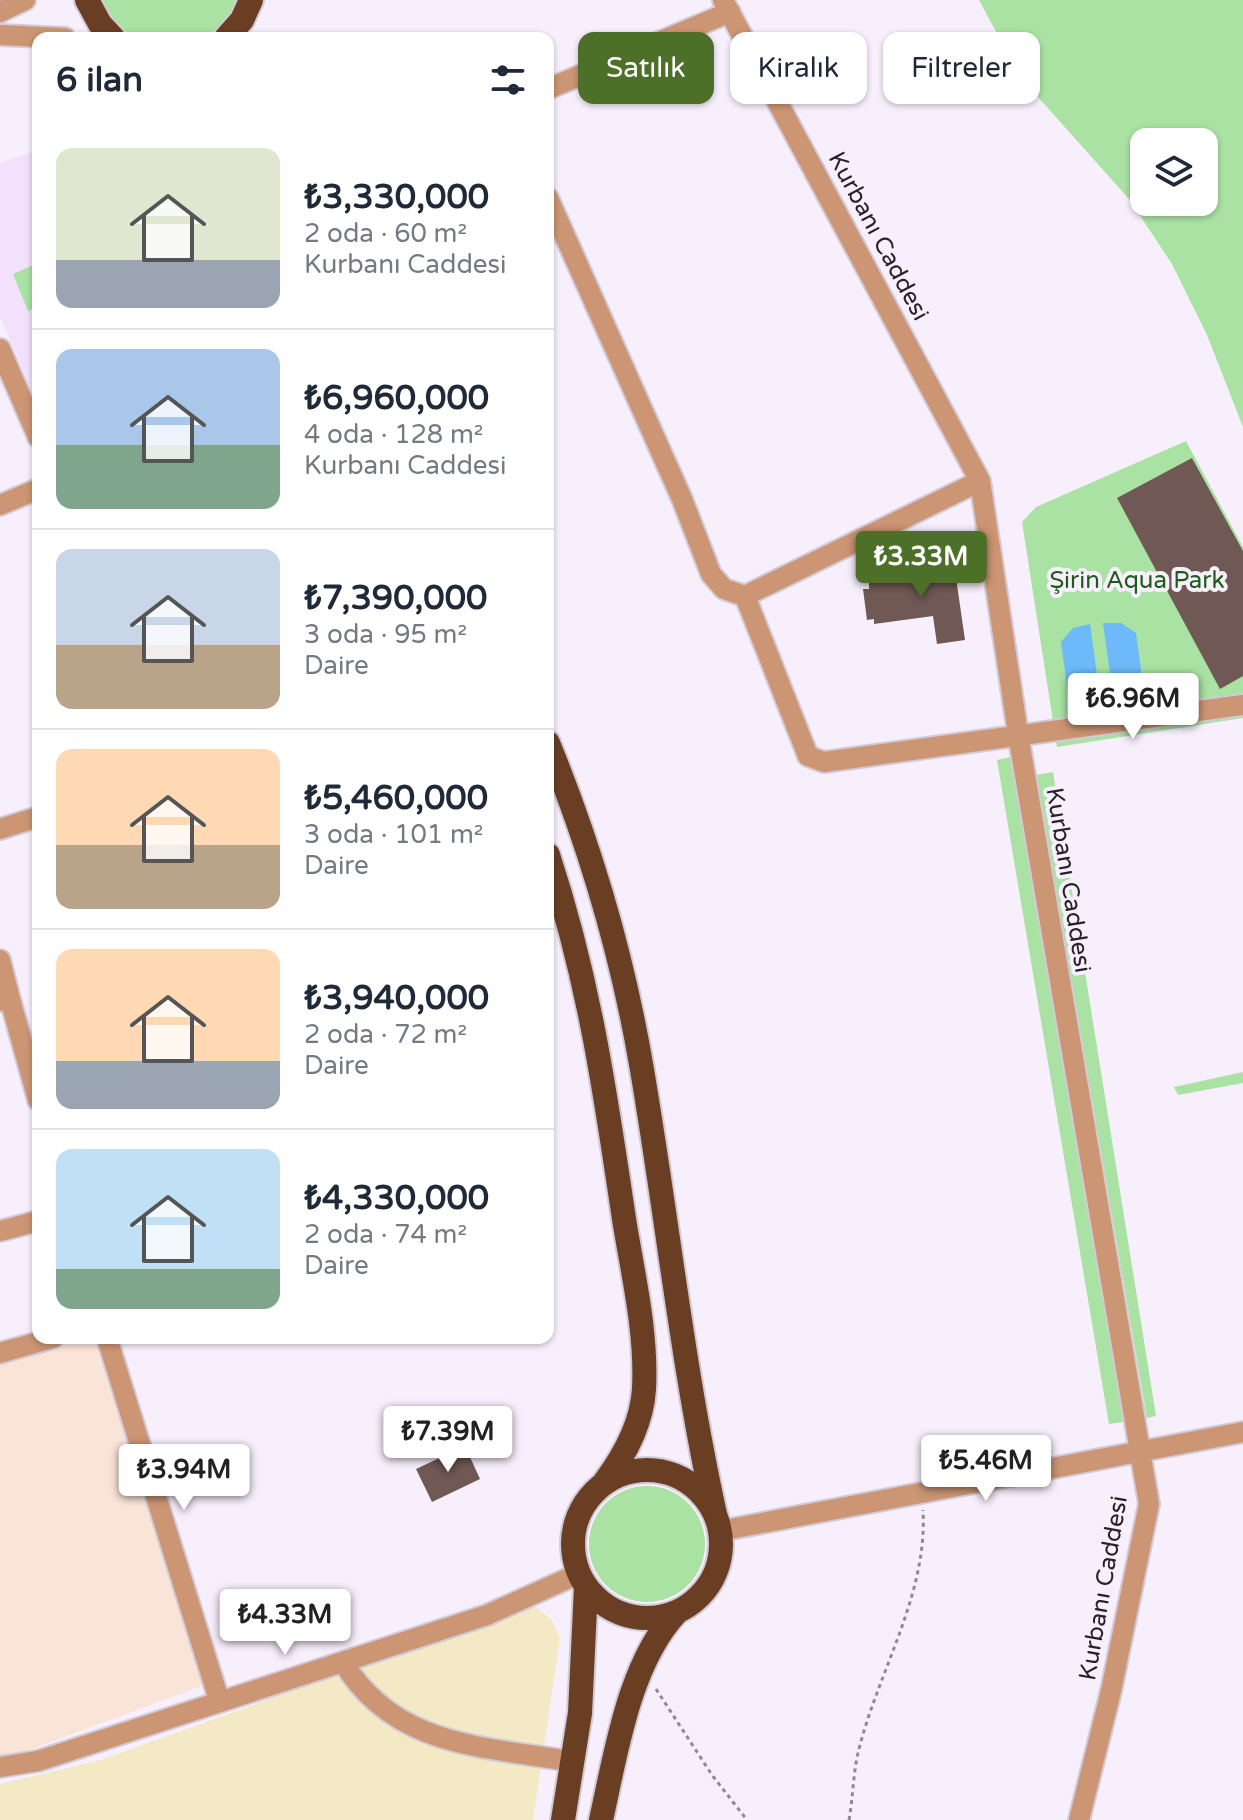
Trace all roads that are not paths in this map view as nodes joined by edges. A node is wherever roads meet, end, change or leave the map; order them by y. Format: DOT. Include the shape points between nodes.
graph roads {
  1 [pos="25,0"];
  2 [pos="87,0"];
  3 [pos="726,6"];
  4 [pos="0,12"];
  5 [pos="107,32"];
  6 [pos="0,35"];
  7 [pos="32,36"];
  8 [pos="554,86"];
  9 [pos="554,211"];
  10 [pos="0,349"];
  11 [pos="32,423"];
  12 [pos="980,481"];
  13 [pos="32,492"];
  14 [pos="0,505"];
  15 [pos="745,596"];
  16 [pos="1243,705"];
  17 [pos="1018,734"];
  18 [pos="554,760"];
  19 [pos="32,819"];
  20 [pos="0,829"];
  21 [pos="554,875"];
  22 [pos="0,960"];
  23 [pos="5,1000"];
  24 [pos="32,1082"];
  25 [pos="32,1223"];
  26 [pos="0,1231"];
  27 [pos="32,1344"];
  28 [pos="109,1344"];
  29 [pos="0,1353"];
  30 [pos="1243,1432"];
  31 [pos="1140,1451"];
  32 [pos="604,1483"];
  33 [pos="718,1522"];
  34 [pos="582,1580"];
  35 [pos="677,1612"];
  36 [pos="343,1662"];
  37 [pos="219,1700"];
  38 [pos="574,1762"];
  39 [pos="0,1767"];
  40 [pos="563,1820"];
  41 [pos="601,1820"];
  42 [pos="1079,1820"];
  1 -- 4 [label="street"];
  2 -- 5 [label="highway"];
  3 -- 8 [label="street"];
  3 -- 12 [label="street, Kurbanı Caddesi"];
  6 -- 7 [label="street"];
  9 -- 15 [label="street" via="711,574 724,589"];
  10 -- 11 [label="street"];
  12 -- 15 [label="street"];
  12 -- 17 [label="street, Kurbanı Caddesi"];
  13 -- 14 [label="street"];
  15 -- 17 [label="street" via="805,751 814,760"];
  16 -- 17 [label="street"];
  17 -- 31 [label="street, Kurbanı Caddesi"];
  18 -- 33 [label="highway" via="593,870 628,1002 689,1389"];
  19 -- 20 [label="street"];
  21 -- 32 [label="highway" via="579,958 605,1080 643,1345 638,1419 626,1451"];
  22 -- 23 [label="street"];
  23 -- 24 [label="street"];
  25 -- 26 [label="street"];
  27 -- 29 [label="street"];
  28 -- 37 [label="street"];
  30 -- 31 [label="street"];
  31 -- 33 [label="street" via="922,1493"];
  31 -- 42 [label="street, Kurbanı Caddesi" via="1149,1504"];
  32 -- 33 [label="highway" via="630,1471 674,1475 698,1490"];
  32 -- 34 [label="highway" via="584,1504 573,1531"];
  33 -- 35 [label="highway" via="720,1557 710,1584"];
  34 -- 35 [label="highway" via="595,1598 620,1613 648,1618"];
  34 -- 36 [label="street"];
  34 -- 38 [label="highway"];
  35 -- 41 [label="highway" via="642,1664"];
  36 -- 37 [label="street"];
  36 -- 38 [label="street" via="367,1697 413,1729"];
  37 -- 39 [label="street" via="38,1761"];
  38 -- 40 [label="highway"];
}
